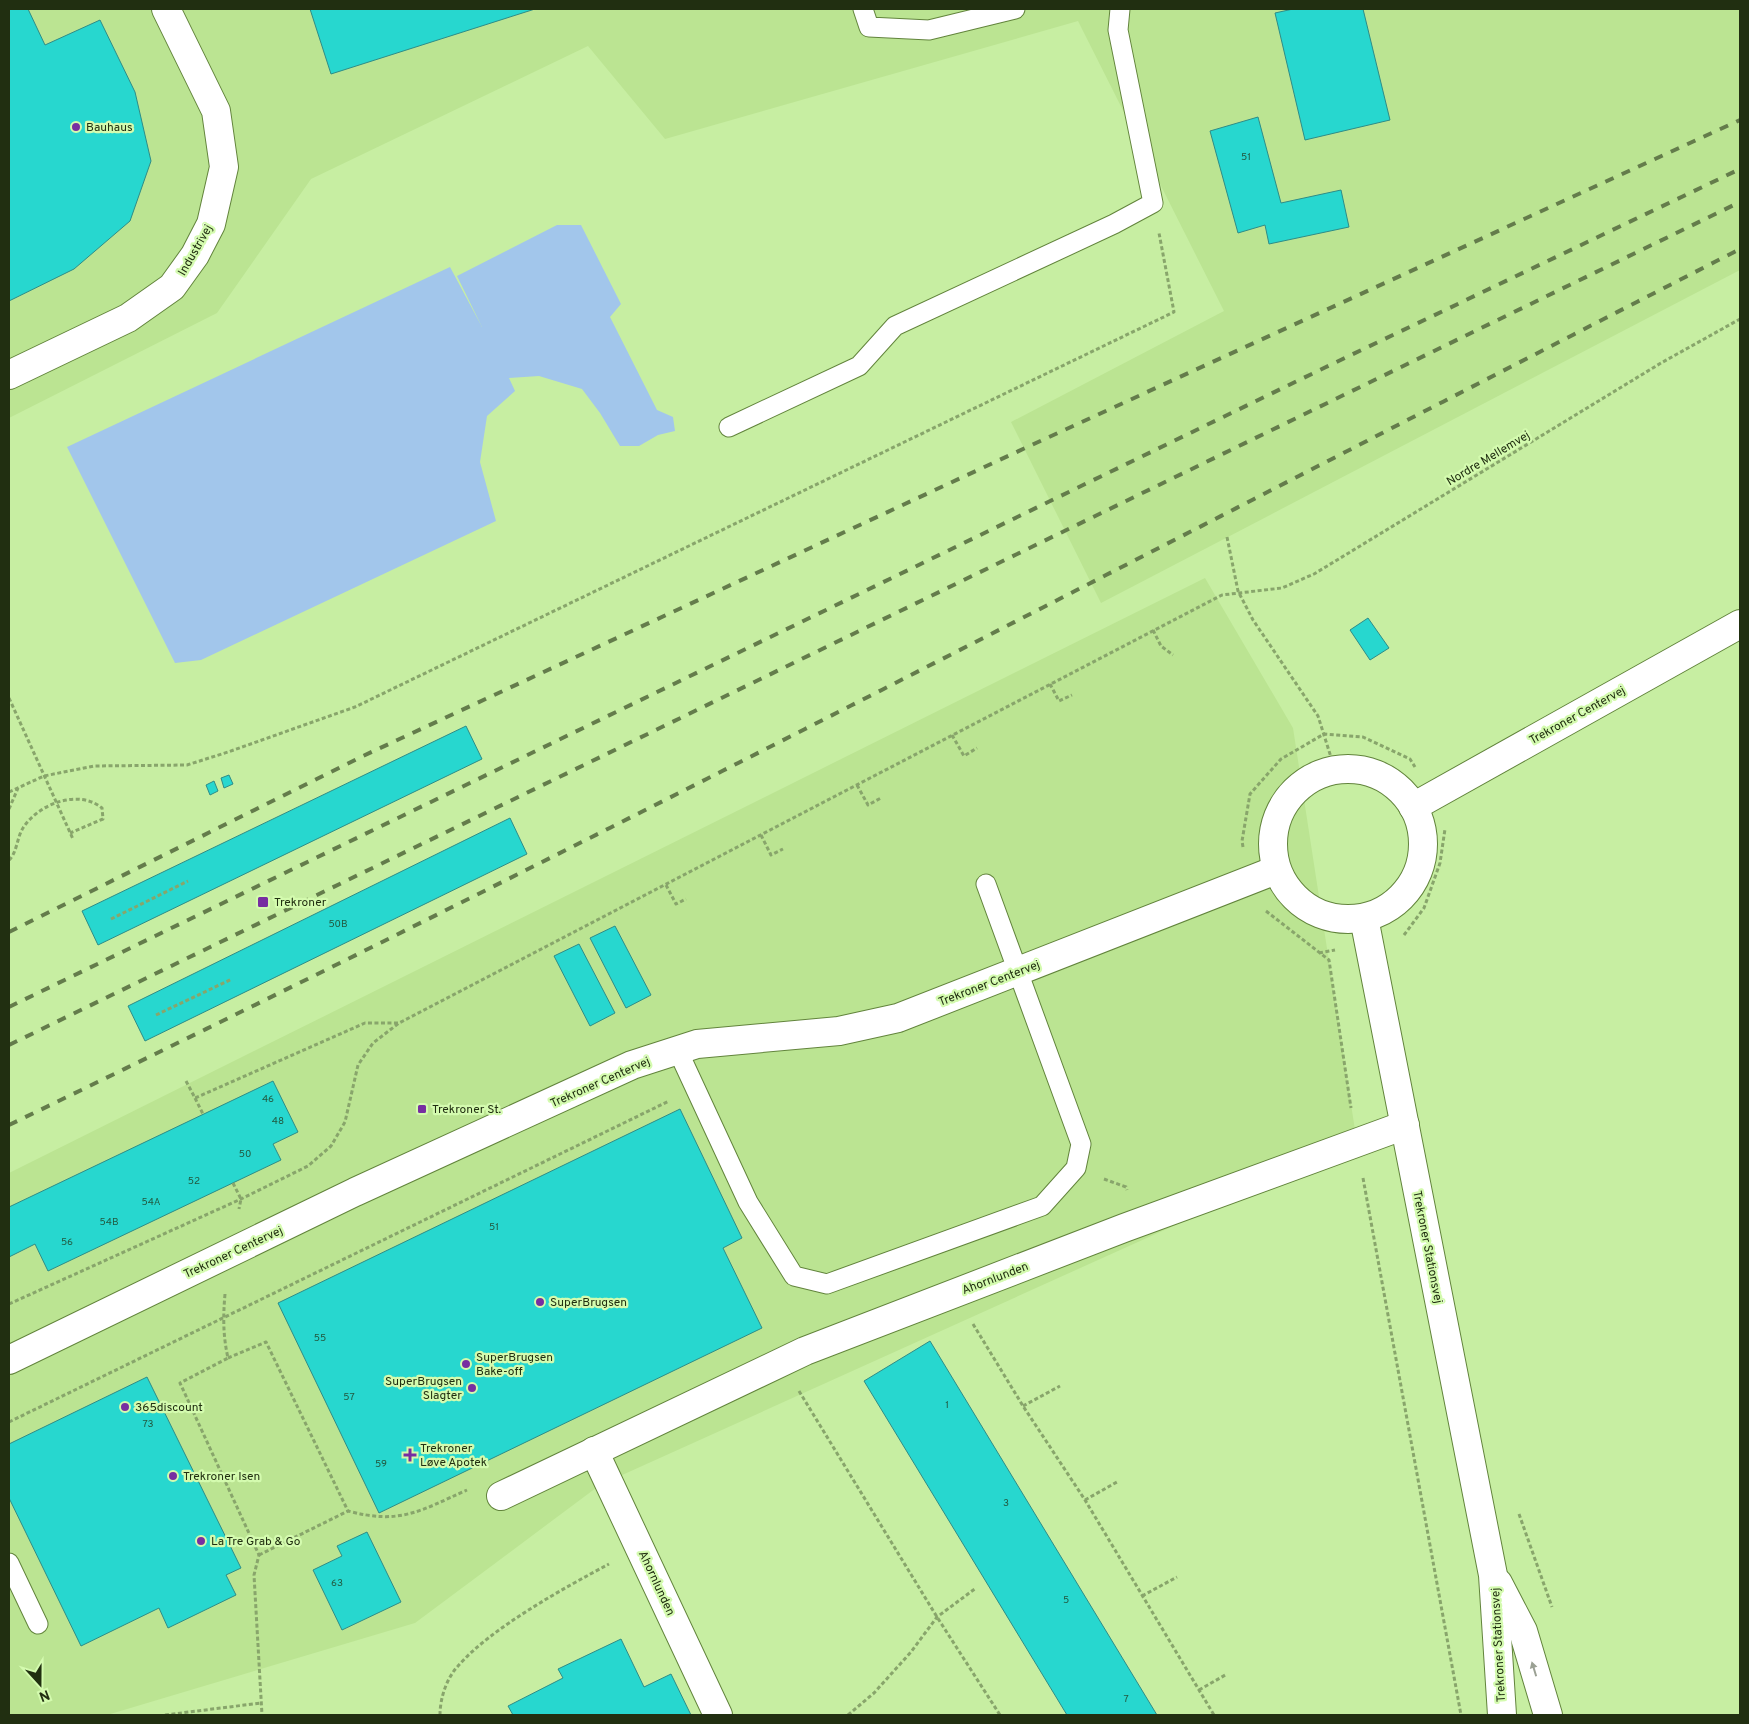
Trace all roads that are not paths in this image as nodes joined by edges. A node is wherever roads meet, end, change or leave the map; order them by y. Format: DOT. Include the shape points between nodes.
graph roads {
  1 [pos="166,9"];
  2 [pos="863,9"];
  3 [pos="1014,9"];
  4 [pos="1120,9"];
  5 [pos="9,375"];
  6 [pos="729,427"];
  7 [pos="1740,624"];
  8 [pos="1414,807"];
  9 [pos="1276,870"];
  10 [pos="986,884"];
  11 [pos="1364,918"];
  12 [pos="1017,972"];
  13 [pos="678,1050"];
  14 [pos="1405,1125"];
  15 [pos="9,1360"];
  16 [pos="594,1451"];
  17 [pos="501,1496"];
  18 [pos="9,1563"];
  19 [pos="1494,1575"];
  20 [pos="38,1624"];
  21 [pos="718,1715"];
  22 [pos="1502,1715"];
  23 [pos="1548,1715"];
  1 -- 5 [label="street, Industrivej" via="216,111 224,167 211,224 195,255 172,287 128,318"];
  2 -- 3 [label="lane" via="869,27 929,30"];
  4 -- 6 [label="lane" via="1118,30 1153,203 895,326 860,366"];
  7 -- 8 [label="street, Trekroner Centervej"];
  8 -- 9 [label="street" via="1393,784 1365,771 1335,770 1310,779 1290,796 1277,818 1272,844"];
  8 -- 11 [label="street" via="1422,829 1423,853 1416,875 1404,895 1385,910"];
  9 -- 11 [label="street" via="1296,900 1328,917"];
  9 -- 12 [label="street, Trekroner Centervej"];
  10 -- 12 [label="lane"];
  11 -- 14 [label="street, Trekroner Stationsvej"];
  12 -- 13 [label="street, Trekroner Centervej" via="898,1018 839,1030 697,1044"];
  12 -- 13 [label="lane" via="1081,1144 1076,1168 1042,1206 827,1284 794,1276 748,1202"];
  13 -- 15 [label="street, Trekroner Centervej" via="632,1065 364,1188"];
  14 -- 16 [label="street, Ahornlunden" via="806,1351"];
  14 -- 19 [label="street, Trekroner Stationsvej"];
  16 -- 17 [label="street, Ahornlunden"];
  16 -- 21 [label="street, Ahornlunden"];
  18 -- 20 [label="lane"];
  19 -- 22 [label="street, Trekroner Stationsvej"];
  23 -- 19 [label="street, Trekroner Stationsvej, one-way" via="1523,1631"];
}
